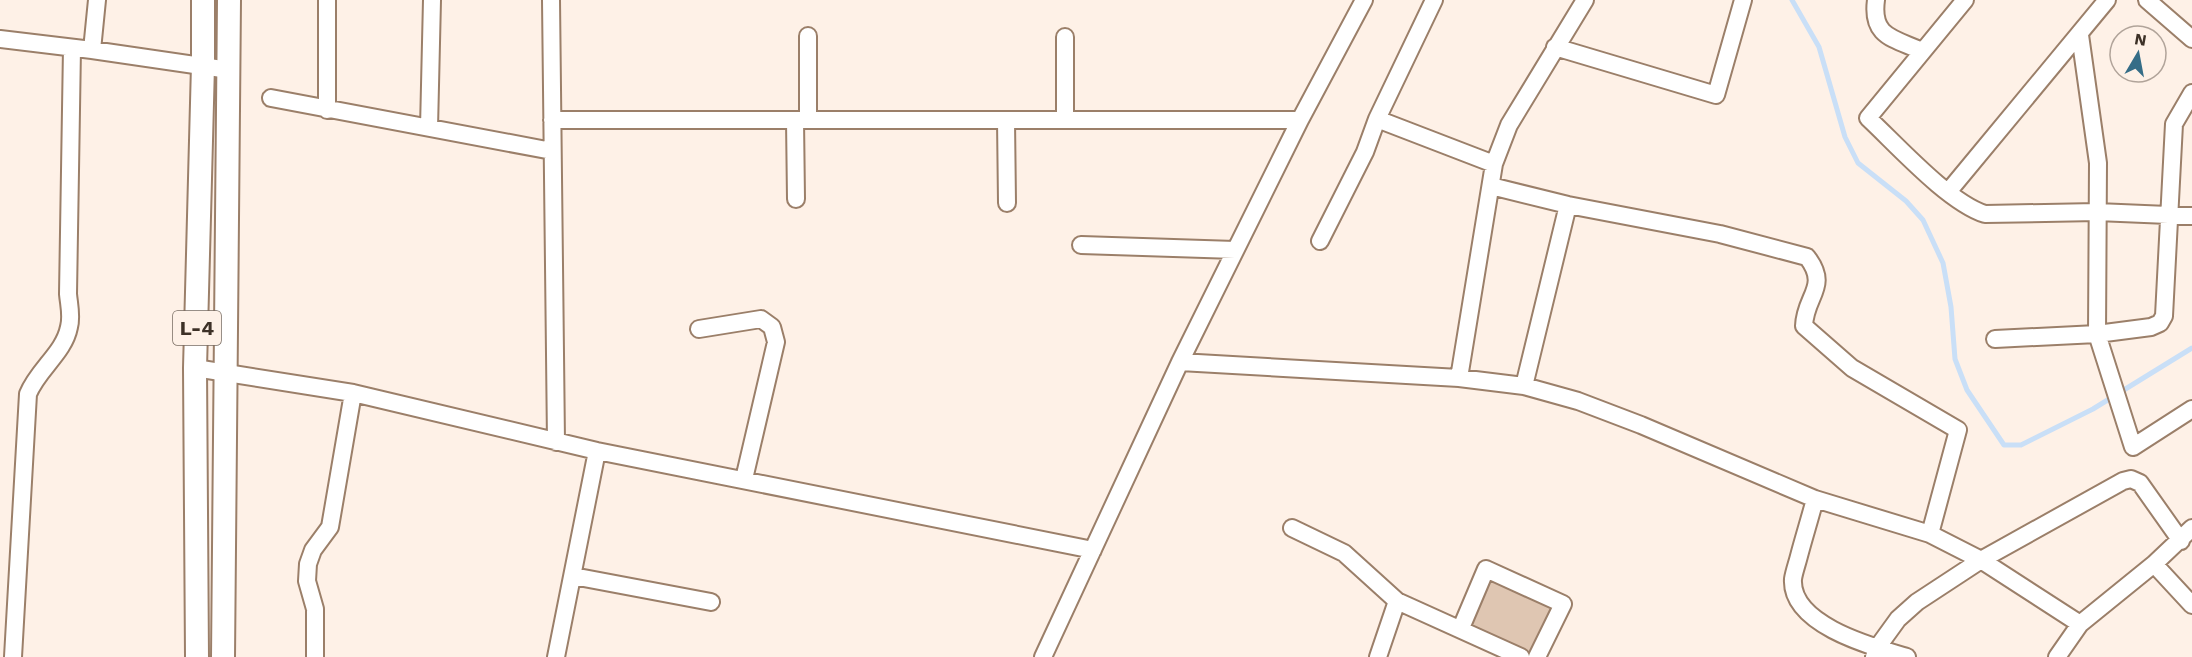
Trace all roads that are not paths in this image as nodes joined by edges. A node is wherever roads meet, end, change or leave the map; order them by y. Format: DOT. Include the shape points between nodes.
graph roads {
  1 [pos="97,0"];
  2 [pos="203,0"];
  3 [pos="229,0"];
  4 [pos="327,0"];
  5 [pos="432,0"];
  6 [pos="551,0"];
  7 [pos="1364,0"];
  8 [pos="1434,0"];
  9 [pos="1585,0"];
  10 [pos="1743,0"];
  11 [pos="1876,0"];
  12 [pos="1965,0"];
  13 [pos="2107,0"];
  14 [pos="2147,0"];
  15 [pos="2080,35"];
  16 [pos="808,36"];
  17 [pos="1065,37"];
  18 [pos="0,39"];
  19 [pos="2192,39"];
  20 [pos="1555,47"];
  21 [pos="72,48"];
  22 [pos="92,50"];
  23 [pos="1922,51"];
  24 [pos="203,65"];
  25 [pos="229,70"];
  26 [pos="2192,93"];
  27 [pos="271,98"];
  28 [pos="327,110"];
  29 [pos="1377,119"];
  30 [pos="552,120"];
  31 [pos="802,120"];
  32 [pos="1006,120"];
  33 [pos="1065,120"];
  34 [pos="1300,120"];
  35 [pos="429,128"];
  36 [pos="552,151"];
  37 [pos="1494,164"];
  38 [pos="1491,186"];
  39 [pos="1948,192"];
  40 [pos="796,199"];
  41 [pos="1007,203"];
  42 [pos="1568,205"];
  43 [pos="2097,212"];
  44 [pos="2169,215"];
  45 [pos="2192,216"];
  46 [pos="1320,241"];
  47 [pos="1081,244"];
  48 [pos="1235,250"];
  49 [pos="699,329"];
  50 [pos="2097,334"];
  51 [pos="1995,339"];
  52 [pos="1180,362"];
  53 [pos="195,368"];
  54 [pos="226,371"];
  55 [pos="1459,378"];
  56 [pos="1524,386"];
  57 [pos="353,393"];
  58 [pos="2192,409"];
  59 [pos="556,442"];
  60 [pos="597,451"];
  61 [pos="744,479"];
  62 [pos="1815,499"];
  63 [pos="1292,528"];
  64 [pos="2192,528"];
  65 [pos="1930,534"];
  66 [pos="2181,541"];
  67 [pos="1093,550"];
  68 [pos="1982,560"];
  69 [pos="2154,564"];
  70 [pos="573,576"];
  71 [pos="1397,601"];
  72 [pos="711,602"];
  73 [pos="2192,605"];
  74 [pos="2080,624"];
  75 [pos="1461,628"];
  76 [pos="1875,653"];
  77 [pos="13,657"];
  78 [pos="197,657"];
  79 [pos="223,657"];
  80 [pos="315,657"];
  81 [pos="556,657"];
  82 [pos="1043,657"];
  83 [pos="1378,657"];
  84 [pos="1521,657"];
  85 [pos="1537,657"];
  86 [pos="1907,657"];
  87 [pos="2057,657"];
  1 -- 22 [label="street"];
  2 -- 24 [label="main road, L-4"];
  3 -- 25 [label="main road, L-4"];
  4 -- 28 [label="street"];
  5 -- 35 [label="street"];
  6 -- 30 [label="street"];
  7 -- 34 [label="street"];
  8 -- 29 [label="street"];
  9 -- 20 [label="street"];
  10 -- 20 [label="street" via="1716,95"];
  11 -- 23 [label="street" via="1874,17 1879,30"];
  12 -- 23 [label="street"];
  13 -- 15 [label="street"];
  14 -- 19 [label="street"];
  15 -- 39 [label="street"];
  15 -- 43 [label="street" via="2098,163"];
  16 -- 31 [label="street"];
  17 -- 33 [label="street"];
  18 -- 21 [label="street"];
  20 -- 37 [label="street" via="1509,125"];
  21 -- 22 [label="street"];
  21 -- 77 [label="street" via="70,325 65,342 33,381 28,394"];
  22 -- 24 [label="street"];
  23 -- 39 [label="street" via="1868,118"];
  24 -- 25 [label="street"];
  24 -- 53 [label="main road, L-4"];
  25 -- 54 [label="main road, L-4"];
  26 -- 44 [label="street" via="2175,124"];
  27 -- 28 [label="street"];
  28 -- 35 [label="street"];
  29 -- 37 [label="street"];
  29 -- 46 [label="street" via="1365,152"];
  30 -- 31 [label="street"];
  30 -- 36 [label="street"];
  31 -- 32 [label="street"];
  31 -- 40 [label="street"];
  32 -- 33 [label="street"];
  32 -- 41 [label="street"];
  33 -- 34 [label="street"];
  34 -- 48 [label="street"];
  35 -- 36 [label="street"];
  36 -- 59 [label="street"];
  37 -- 38 [label="street"];
  38 -- 42 [label="street"];
  38 -- 55 [label="street"];
  39 -- 43 [label="street" via="1970,209 1985,214"];
  42 -- 56 [label="street"];
  42 -- 65 [label="street" via="1720,234 1807,257 1818,277 1804,326 1852,369 1958,430"];
  43 -- 44 [label="street"];
  43 -- 50 [label="street"];
  44 -- 45 [label="street"];
  44 -- 50 [label="street" via="2164,316 2160,323"];
  47 -- 48 [label="street"];
  48 -- 52 [label="street"];
  49 -- 61 [label="street" via="761,319 772,327 776,342"];
  50 -- 51 [label="street"];
  50 -- 58 [label="street" via="2133,447"];
  52 -- 55 [label="street"];
  52 -- 67 [label="street"];
  53 -- 54 [label="street"];
  53 -- 78 [label="main road, L-4"];
  54 -- 57 [label="street"];
  54 -- 79 [label="main road, L-4"];
  55 -- 56 [label="street"];
  56 -- 62 [label="street" via="1641,425"];
  57 -- 59 [label="street"];
  57 -- 80 [label="street" via="330,527 308,564 307,581 315,609"];
  59 -- 60 [label="street"];
  60 -- 61 [label="street"];
  60 -- 70 [label="street"];
  61 -- 67 [label="street"];
  62 -- 65 [label="street"];
  62 -- 76 [label="street" via="1793,580 1798,600 1810,616"];
  63 -- 71 [label="street" via="1344,553"];
  64 -- 66 [label="street"];
  65 -- 68 [label="street"];
  66 -- 68 [label="street" via="2140,483 2131,479"];
  66 -- 69 [label="street"];
  67 -- 82 [label="street"];
  68 -- 74 [label="street"];
  68 -- 76 [label="street" via="1917,602 1898,619"];
  69 -- 73 [label="street"];
  69 -- 74 [label="street"];
  70 -- 72 [label="street"];
  70 -- 81 [label="street"];
  71 -- 75 [label="street"];
  71 -- 83 [label="street"];
  74 -- 87 [label="street"];
  75 -- 84 [label="street"];
  75 -- 85 [label="street" via="1486,569 1563,604"];
  76 -- 86 [label="street"];
}
